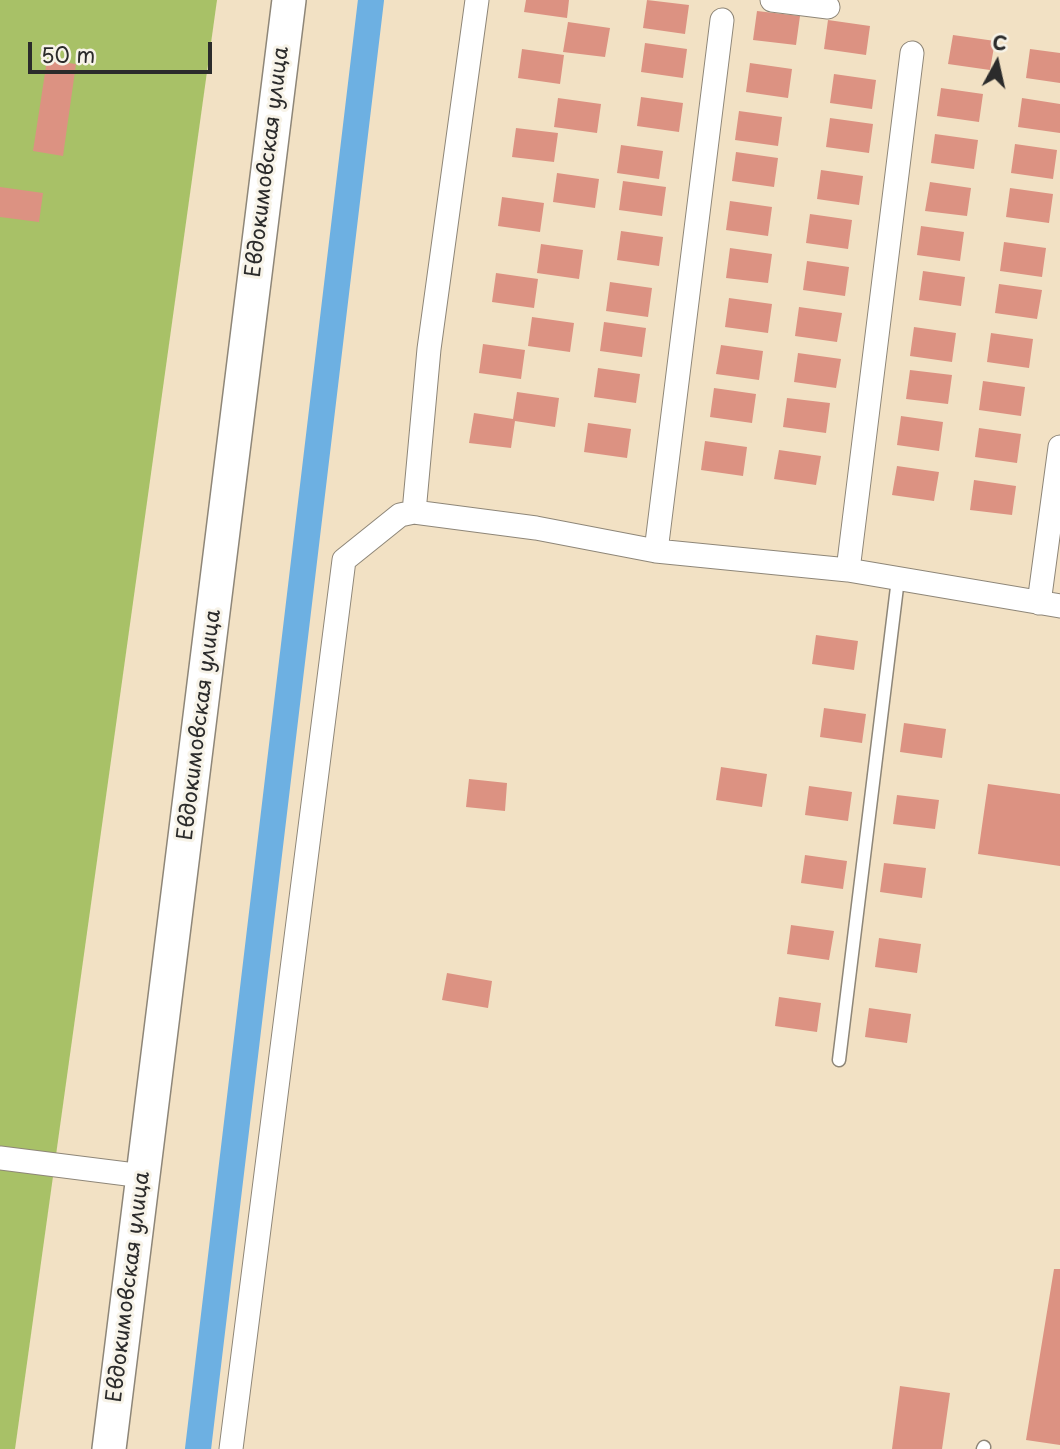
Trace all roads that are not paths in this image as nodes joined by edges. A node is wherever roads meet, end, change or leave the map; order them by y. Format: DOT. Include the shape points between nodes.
graph roads {
  1 [pos="289,0"];
  2 [pos="477,0"];
  3 [pos="772,0"];
  4 [pos="828,4"];
  5 [pos="722,20"];
  6 [pos="912,53"];
  7 [pos="1060,446"];
  8 [pos="414,512"];
  9 [pos="656,551"];
  10 [pos="848,570"];
  11 [pos="898,579"];
  12 [pos="1050,605"];
  13 [pos="839,1060"];
  14 [pos="0,1158"];
  15 [pos="143,1176"];
  16 [pos="109,1449"];
  17 [pos="230,1449"];
  1 -- 15 [label="main road, Евдокимовская улица"];
  2 -- 8 [label="street" via="429,349"];
  3 -- 4 [label="street"];
  5 -- 9 [label="street"];
  6 -- 10 [label="street"];
  7 -- 12 [label="street"];
  8 -- 9 [label="street" via="536,528"];
  8 -- 17 [label="street" via="400,515 344,560"];
  9 -- 10 [label="street"];
  10 -- 11 [label="street"];
  11 -- 12 [label="street"];
  11 -- 13 [label="lane"];
  14 -- 15 [label="street"];
  15 -- 16 [label="main road, Евдокимовская улица"];
}
